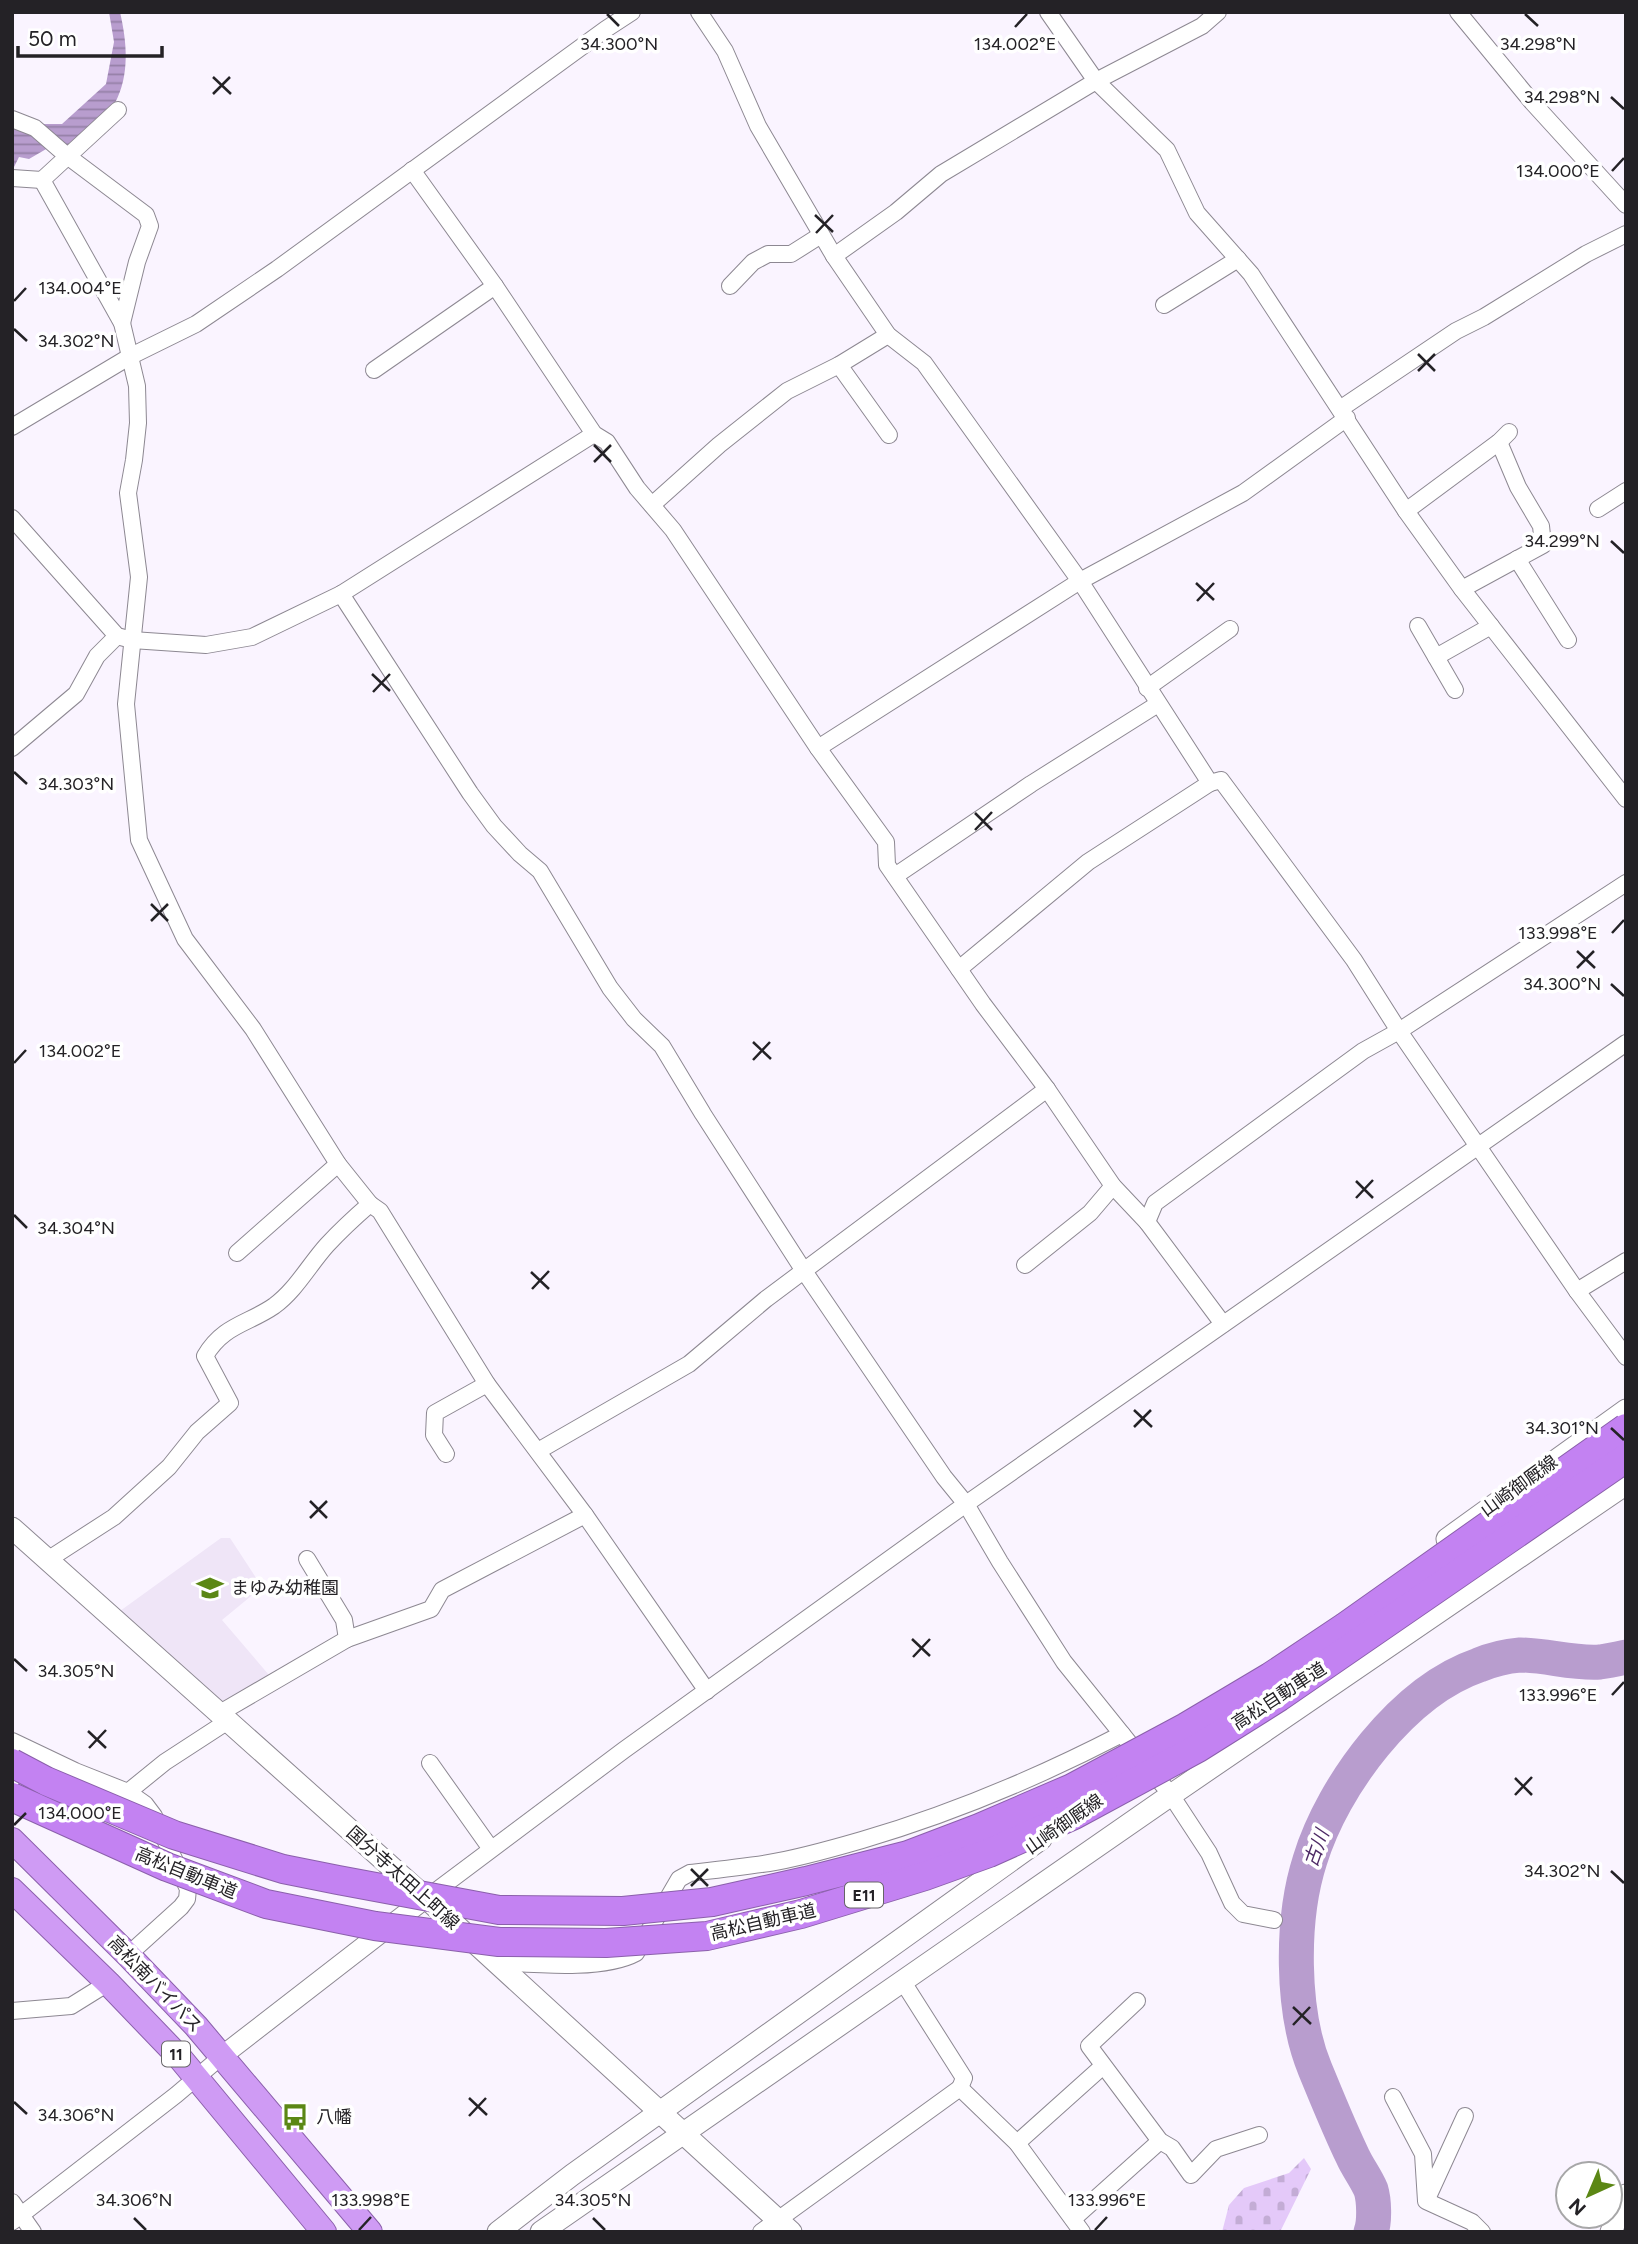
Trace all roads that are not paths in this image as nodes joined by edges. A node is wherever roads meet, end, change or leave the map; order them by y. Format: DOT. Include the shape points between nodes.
graph roads {
  1 [pos="632,12"];
  2 [pos="699,12"];
  3 [pos="1048,12"];
  4 [pos="1218,12"];
  5 [pos="1458,12"];
  6 [pos="1096,81"];
  7 [pos="118,110"];
  8 [pos="12,119"];
  9 [pos="60,150"];
  10 [pos="412,170"];
  11 [pos="12,178"];
  12 [pos="42,180"];
  13 [pos="1626,205"];
  14 [pos="1626,234"];
  15 [pos="821,235"];
  16 [pos="834,256"];
  17 [pos="1238,259"];
  18 [pos="495,286"];
  19 [pos="730,286"];
  20 [pos="1164,305"];
  21 [pos="122,323"];
  22 [pos="888,335"];
  23 [pos="129,357"];
  24 [pos="839,365"];
  25 [pos="374,370"];
  26 [pos="1344,413"];
  27 [pos="12,427"];
  28 [pos="594,434"];
  29 [pos="889,435"];
  30 [pos="1626,491"];
  31 [pos="652,505"];
  32 [pos="1598,509"];
  33 [pos="1406,511"];
  34 [pos="12,518"];
  35 [pos="1517,559"];
  36 [pos="1080,582"];
  37 [pos="1462,589"];
  38 [pos="341,594"];
  39 [pos="1418,626"];
  40 [pos="1491,626"];
  41 [pos="1230,629"];
  42 [pos="124,638"];
  43 [pos="1568,640"];
  44 [pos="1436,657"];
  45 [pos="1147,688"];
  46 [pos="1455,690"];
  47 [pos="1158,704"];
  48 [pos="12,748"];
  49 [pos="818,748"];
  50 [pos="1210,783"];
  51 [pos="1626,799"];
  52 [pos="895,876"];
  53 [pos="1626,883"];
  54 [pos="959,970"];
  55 [pos="1399,1031"];
  56 [pos="1626,1043"];
  57 [pos="1047,1089"];
  58 [pos="1479,1146"];
  59 [pos="338,1164"];
  60 [pos="1113,1186"];
  61 [pos="370,1203"];
  62 [pos="1147,1222"];
  63 [pos="237,1253"];
  64 [pos="1626,1261"];
  65 [pos="1025,1265"];
  66 [pos="804,1270"];
  67 [pos="1577,1291"];
  68 [pos="1223,1324"];
  69 [pos="1626,1357"];
  70 [pos="487,1384"];
  71 [pos="1626,1410"];
  72 [pos="1626,1428"];
  73 [pos="538,1451"];
  74 [pos="446,1454"];
  75 [pos="1626,1458"];
  76 [pos="1626,1484"];
  77 [pos="966,1504"];
  78 [pos="585,1516"];
  79 [pos="12,1528"];
  80 [pos="48,1559"];
  81 [pos="307,1559"];
  82 [pos="347,1639"];
  83 [pos="707,1691"];
  84 [pos="224,1717"];
  85 [pos="1122,1734"];
  86 [pos="12,1741"];
  87 [pos="12,1763"];
  88 [pos="430,1763"];
  89 [pos="1148,1766"];
  90 [pos="128,1792"];
  91 [pos="1171,1795"];
  92 [pos="12,1797"];
  93 [pos="12,1840"];
  94 [pos="491,1849"];
  95 [pos="12,1890"];
  96 [pos="426,1898"];
  97 [pos="1274,1920"];
  98 [pos="128,1955"];
  99 [pos="496,1962"];
  100 [pos="903,1982"];
  101 [pos="108,1983"];
  102 [pos="1137,2001"];
  103 [pos="12,2011"];
  104 [pos="222,2056"];
  105 [pos="1103,2066"];
  106 [pos="196,2078"];
  107 [pos="960,2088"];
  108 [pos="1393,2097"];
  109 [pos="660,2113"];
  110 [pos="1465,2116"];
  111 [pos="683,2134"];
  112 [pos="1259,2136"];
  113 [pos="1160,2141"];
  114 [pos="1017,2143"];
  115 [pos="1626,2195"];
  116 [pos="1426,2201"];
  117 [pos="15,2213"];
  118 [pos="1078,2225"];
  119 [pos="777,2228"];
  120 [pos="33,2232"];
  121 [pos="324,2232"];
  122 [pos="370,2232"];
  123 [pos="498,2232"];
  124 [pos="541,2232"];
  125 [pos="1482,2232"];
  126 [pos="1611,2232"];
  1 -- 10 [label="street"];
  2 -- 15 [label="street" via="725,51 758,126"];
  3 -- 6 [label="street"];
  4 -- 6 [label="street" via="1202,26"];
  5 -- 13 [label="street"];
  6 -- 16 [label="street" via="941,174"];
  6 -- 17 [label="street" via="1167,150 1198,213"];
  7 -- 9 [label="street"];
  8 -- 9 [label="street" via="35,128"];
  9 -- 12 [label="street"];
  9 -- 21 [label="street" via="146,215 150,226"];
  10 -- 18 [label="street"];
  10 -- 23 [label="street" via="196,324"];
  11 -- 12 [label="street"];
  12 -- 21 [label="street"];
  14 -- 26 [label="street" via="1456,331"];
  15 -- 16 [label="street"];
  15 -- 19 [label="street" via="790,254 768,254 753,262"];
  16 -- 22 [label="street"];
  17 -- 20 [label="street"];
  17 -- 26 [label="street"];
  18 -- 25 [label="street"];
  18 -- 28 [label="street"];
  21 -- 23 [label="street"];
  22 -- 24 [label="street"];
  22 -- 36 [label="street" via="924,363"];
  23 -- 27 [label="street"];
  23 -- 42 [label="street" via="137,386 138,423 128,493 139,577"];
  24 -- 29 [label="street"];
  24 -- 31 [label="street" via="787,391"];
  26 -- 33 [label="street"];
  26 -- 36 [label="street" via="1243,492"];
  28 -- 31 [label="street" via="607,442"];
  28 -- 38 [label="street"];
  30 -- 32 [label="street"];
  31 -- 49 [label="street"];
  33 -- 35 [label="street" via="1504,437 1518,487 1541,526 1543,545"];
  33 -- 37 [label="street"];
  34 -- 42 [label="street"];
  35 -- 37 [label="street"];
  35 -- 43 [label="street"];
  36 -- 45 [label="street"];
  36 -- 49 [label="street"];
  37 -- 40 [label="street"];
  38 -- 42 [label="street" via="252,637 206,645"];
  38 -- 66 [label="street" via="470,793 494,826 540,871 611,988 662,1046"];
  39 -- 44 [label="street"];
  40 -- 44 [label="street"];
  40 -- 51 [label="street"];
  41 -- 45 [label="street"];
  42 -- 48 [label="street" via="97,656 76,694"];
  42 -- 59 [label="street" via="139,840 185,939 253,1029"];
  44 -- 46 [label="street"];
  45 -- 47 [label="street"];
  47 -- 50 [label="street"];
  47 -- 52 [label="street"];
  49 -- 52 [label="street" via="886,842 887,865"];
  50 -- 54 [label="street" via="1088,862"];
  50 -- 55 [label="street" via="1221,780 1354,960"];
  52 -- 54 [label="street"];
  53 -- 55 [label="street"];
  54 -- 57 [label="street"];
  55 -- 58 [label="street"];
  55 -- 62 [label="street" via="1363,1051 1156,1203"];
  56 -- 58 [label="street"];
  57 -- 60 [label="street"];
  57 -- 66 [label="street"];
  58 -- 67 [label="street"];
  58 -- 68 [label="street"];
  59 -- 61 [label="street"];
  59 -- 63 [label="street"];
  60 -- 62 [label="street"];
  60 -- 65 [label="street" via="1090,1213"];
  61 -- 70 [label="street" via="380,1211"];
  61 -- 80 [label="street" via="273,1306 213,1342 205,1356 229,1403 114,1517"];
  62 -- 68 [label="street"];
  64 -- 67 [label="street"];
  66 -- 73 [label="street" via="689,1364"];
  66 -- 77 [label="street"];
  67 -- 69 [label="street"];
  68 -- 77 [label="street"];
  70 -- 73 [label="street"];
  70 -- 74 [label="street" via="435,1413 435,1435"];
  71 -- 89 [label="main road, 山崎御厩線" via="1486,1509"];
  72 -- 87 [label="highway, 高松自動車道 / E11, bridge" via="1270,1677 1072,1788 908,1855 712,1902 623,1912 499,1910 283,1869 174,1835"];
  73 -- 78 [label="street"];
  75 -- 92 [label="highway, 高松自動車道 / E11, bridge" via="1279,1697 1198,1748 1074,1815 925,1876 801,1914 707,1936 606,1943 499,1942 361,1924 266,1904 167,1867"];
  76 -- 91 [label="main road"];
  77 -- 83 [label="street"];
  77 -- 85 [label="street" via="1064,1662"];
  78 -- 82 [label="street" via="442,1590 431,1609"];
  78 -- 83 [label="street"];
  79 -- 80 [label="main road, 国分寺太田上町線"];
  80 -- 84 [label="main road, 国分寺太田上町線"];
  81 -- 82 [label="street" via="344,1619"];
  82 -- 84 [label="street"];
  83 -- 94 [label="street"];
  84 -- 90 [label="street"];
  84 -- 96 [label="main road, 国分寺太田上町線"];
  85 -- 89 [label="street"];
  85 -- 99 [label="street" via="970,1805 898,1829 771,1863 690,1873 679,1879 636,1953 624,1959 561,1965"];
  86 -- 90 [label="street"];
  88 -- 94 [label="street"];
  89 -- 91 [label="street"];
  89 -- 109 [label="main road, 山崎御厩線"];
  90 -- 98 [label="street" via="154,1816 188,1889 181,1907"];
  91 -- 97 [label="street" via="1209,1853 1232,1903 1243,1914"];
  91 -- 100 [label="main road"];
  93 -- 98 [label="highway, 高松南バイパス / 11"];
  94 -- 96 [label="street"];
  95 -- 101 [label="highway, 高松南バイパス / 11"];
  96 -- 99 [label="main road, 国分寺太田上町線"];
  96 -- 104 [label="street"];
  98 -- 104 [label="highway, 高松南バイパス / 11"];
  99 -- 109 [label="main road, 国分寺太田上町線"];
  100 -- 107 [label="street" via="964,2078"];
  100 -- 111 [label="main road"];
  101 -- 103 [label="street" via="71,2006"];
  101 -- 106 [label="highway, 高松南バイパス / 11"];
  102 -- 105 [label="street" via="1089,2046"];
  104 -- 106 [label="street"];
  104 -- 122 [label="highway, 高松南バイパス / 11"];
  105 -- 113 [label="street"];
  105 -- 114 [label="street"];
  106 -- 117 [label="street"];
  106 -- 121 [label="highway, 高松南バイパス / 11"];
  107 -- 114 [label="street"];
  107 -- 119 [label="street"];
  108 -- 116 [label="street" via="1423,2154"];
  109 -- 111 [label="main road, 国分寺太田上町線"];
  109 -- 123 [label="main road, 山崎御厩線"];
  110 -- 116 [label="street"];
  111 -- 119 [label="main road, 国分寺太田上町線"];
  111 -- 124 [label="main road"];
  112 -- 113 [label="street" via="1216,2150 1191,2175 1172,2148"];
  113 -- 118 [label="street"];
  114 -- 118 [label="street"];
  115 -- 126 [label="main road"];
  116 -- 125 [label="street" via="1472,2222"];
  117 -- 120 [label="street"];
}
